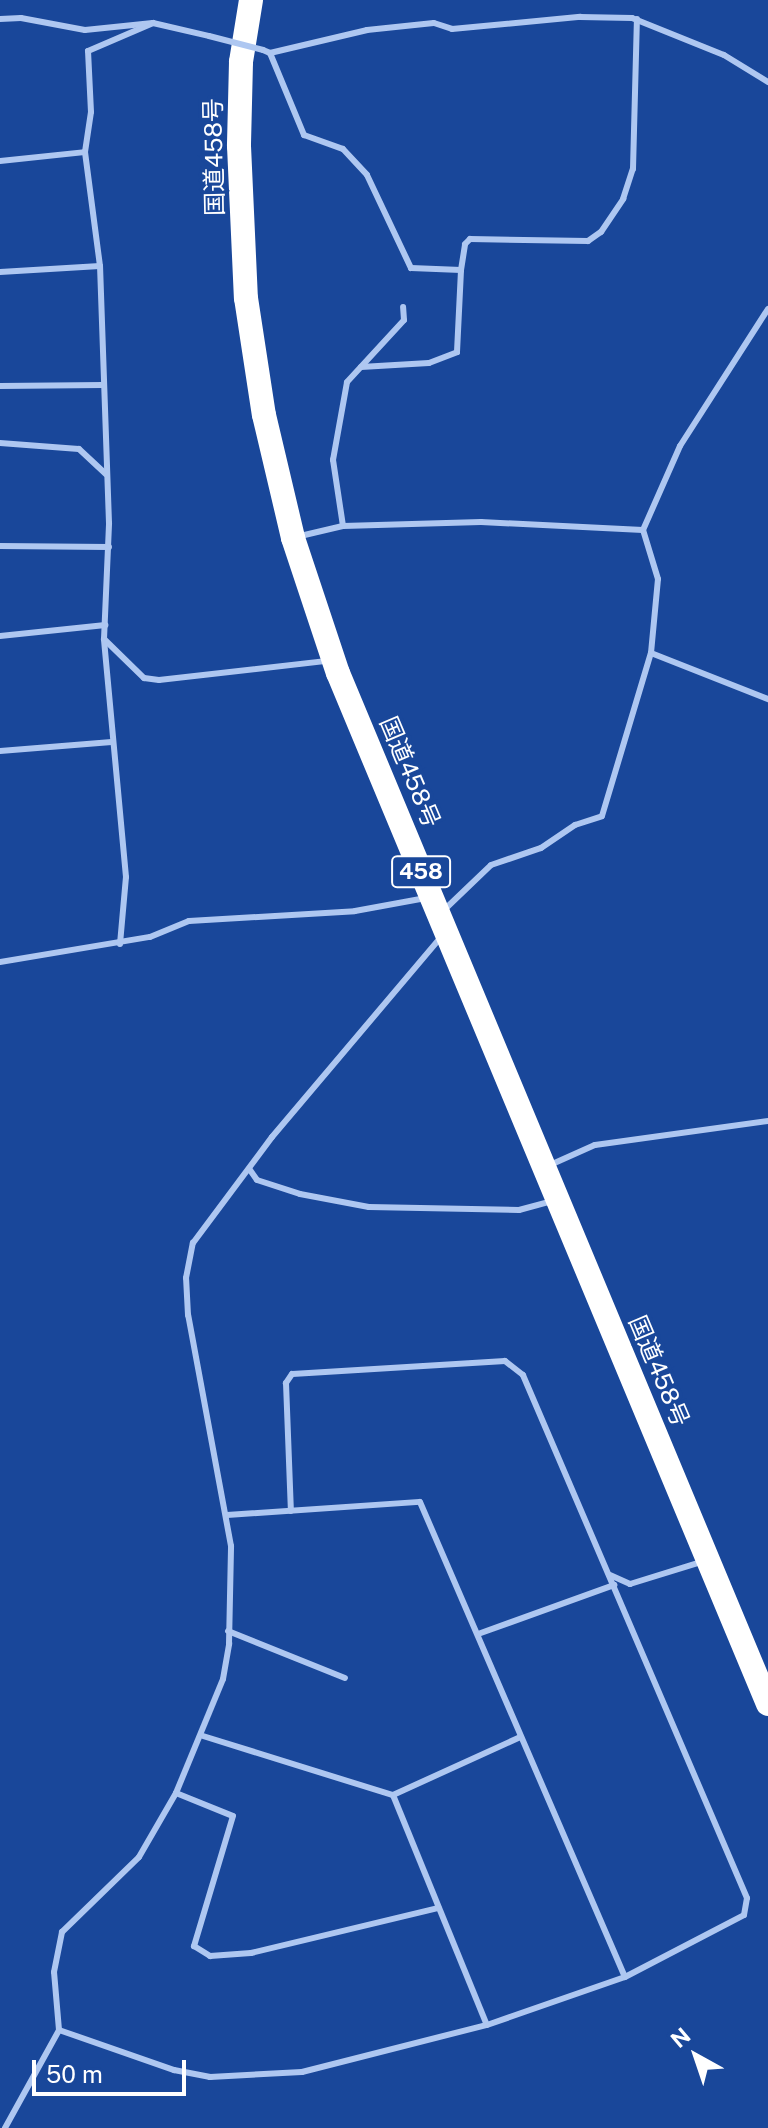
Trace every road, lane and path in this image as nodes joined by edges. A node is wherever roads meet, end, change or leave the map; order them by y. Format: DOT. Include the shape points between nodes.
graph roads {
  1 [pos="251,0"];
  2 [pos="0,19"];
  3 [pos="637,19"];
  4 [pos="153,23"];
  5 [pos="266,52"];
  6 [pos="768,82"];
  7 [pos="85,152"];
  8 [pos="0,161"];
  9 [pos="100,266"];
  10 [pos="461,270"];
  11 [pos="0,272"];
  12 [pos="403,307"];
  13 [pos="768,309"];
  14 [pos="361,367"];
  15 [pos="103,385"];
  16 [pos="0,386"];
  17 [pos="0,443"];
  18 [pos="107,475"];
  19 [pos="343,526"];
  20 [pos="643,530"];
  21 [pos="293,538"];
  22 [pos="0,546"];
  23 [pos="109,547"];
  24 [pos="105,625"];
  25 [pos="0,636"];
  26 [pos="104,639"];
  27 [pos="651,653"];
  28 [pos="334,660"];
  29 [pos="768,699"];
  30 [pos="112,742"];
  31 [pos="0,751"];
  32 [pos="438,915"];
  33 [pos="120,944"];
  34 [pos="0,962"];
  35 [pos="768,1121"];
  36 [pos="543,1168"];
  37 [pos="250,1170"];
  38 [pos="556,1200"];
  39 [pos="291,1511"];
  40 [pos="227,1515"];
  41 [pos="708,1560"];
  42 [pos="610,1575"];
  43 [pos="614,1585"];
  44 [pos="228,1631"];
  45 [pos="478,1634"];
  46 [pos="345,1678"];
  47 [pos="768,1704"];
  48 [pos="203,1736"];
  49 [pos="520,1737"];
  50 [pos="176,1793"];
  51 [pos="393,1795"];
  52 [pos="439,1908"];
  53 [pos="625,1977"];
  54 [pos="487,2025"];
  55 [pos="59,2030"];
  56 [pos="5,2128"];
  1 -- 21 [label="highway, 国道458号 / 458" via="241,62 239,132 246,298 264,415"];
  2 -- 4 [label="lane" via="85,30"];
  3 -- 5 [label="lane" via="580,17 452,29 434,23 352,33"];
  3 -- 6 [label="lane" via="724,55"];
  3 -- 10 [label="lane" via="633,169 623,199 601,232 588,241 470,239"];
  4 -- 5 [label="lane, bridge"];
  4 -- 7 [label="lane" via="88,51 91,112"];
  5 -- 10 [label="lane" via="304,135 343,149 367,175 411,268"];
  7 -- 8 [label="lane"];
  7 -- 9 [label="lane"];
  9 -- 11 [label="lane"];
  9 -- 15 [label="lane"];
  10 -- 14 [label="lane" via="457,352 429,363"];
  12 -- 14 [label="lane" via="404,320"];
  13 -- 20 [label="lane" via="680,446"];
  14 -- 19 [label="lane" via="347,382 333,460"];
  15 -- 16 [label="lane"];
  15 -- 18 [label="lane"];
  17 -- 18 [label="lane" via="79,449"];
  18 -- 23 [label="lane"];
  19 -- 20 [label="lane" via="481,522"];
  19 -- 21 [label="lane"];
  20 -- 27 [label="lane" via="658,579"];
  21 -- 28 [label="highway, 国道458号 / 458"];
  22 -- 23 [label="lane"];
  23 -- 24 [label="lane"];
  24 -- 25 [label="lane"];
  24 -- 26 [label="lane"];
  26 -- 28 [label="lane" via="144,678 159,680"];
  26 -- 30 [label="lane"];
  27 -- 29 [label="lane"];
  27 -- 32 [label="lane" via="602,816 575,825 541,848 491,865"];
  28 -- 32 [label="highway, 国道458号 / 458"];
  30 -- 31 [label="lane"];
  30 -- 33 [label="lane" via="126,877"];
  32 -- 33 [label="lane" via="355,911 189,921"];
  32 -- 36 [label="highway, 国道458号 / 458"];
  32 -- 37 [label="lane"];
  33 -- 34 [label="lane"];
  35 -- 36 [label="lane" via="595,1145"];
  36 -- 38 [label="highway, 国道458号 / 458"];
  37 -- 38 [label="lane" via="257,1180 300,1194 369,1207 519,1210"];
  37 -- 40 [label="lane" via="193,1243 186,1278 210,1445"];
  38 -- 41 [label="highway, 国道458号 / 458"];
  39 -- 40 [label="lane"];
  39 -- 42 [label="lane" via="286,1383 292,1374 505,1361 523,1375"];
  39 -- 45 [label="lane" via="420,1502"];
  40 -- 44 [label="lane"];
  41 -- 42 [label="lane" via="630,1584"];
  41 -- 47 [label="highway, 国道458号 / 458"];
  42 -- 43 [label="lane"];
  43 -- 45 [label="lane"];
  43 -- 53 [label="lane" via="747,1898 744,1915"];
  44 -- 46 [label="lane"];
  44 -- 48 [label="lane" via="223,1679"];
  45 -- 49 [label="lane"];
  48 -- 50 [label="lane"];
  48 -- 51 [label="lane"];
  49 -- 51 [label="lane"];
  49 -- 53 [label="lane"];
  50 -- 52 [label="lane" via="233,1816 194,1946 210,1956 251,1953"];
  50 -- 55 [label="lane" via="139,1857 62,1932 54,1972"];
  51 -- 52 [label="lane"];
  52 -- 54 [label="lane"];
  53 -- 54 [label="lane"];
  54 -- 55 [label="lane" via="302,2072 250,2078 174,2070"];
  55 -- 56 [label="lane"];
}
